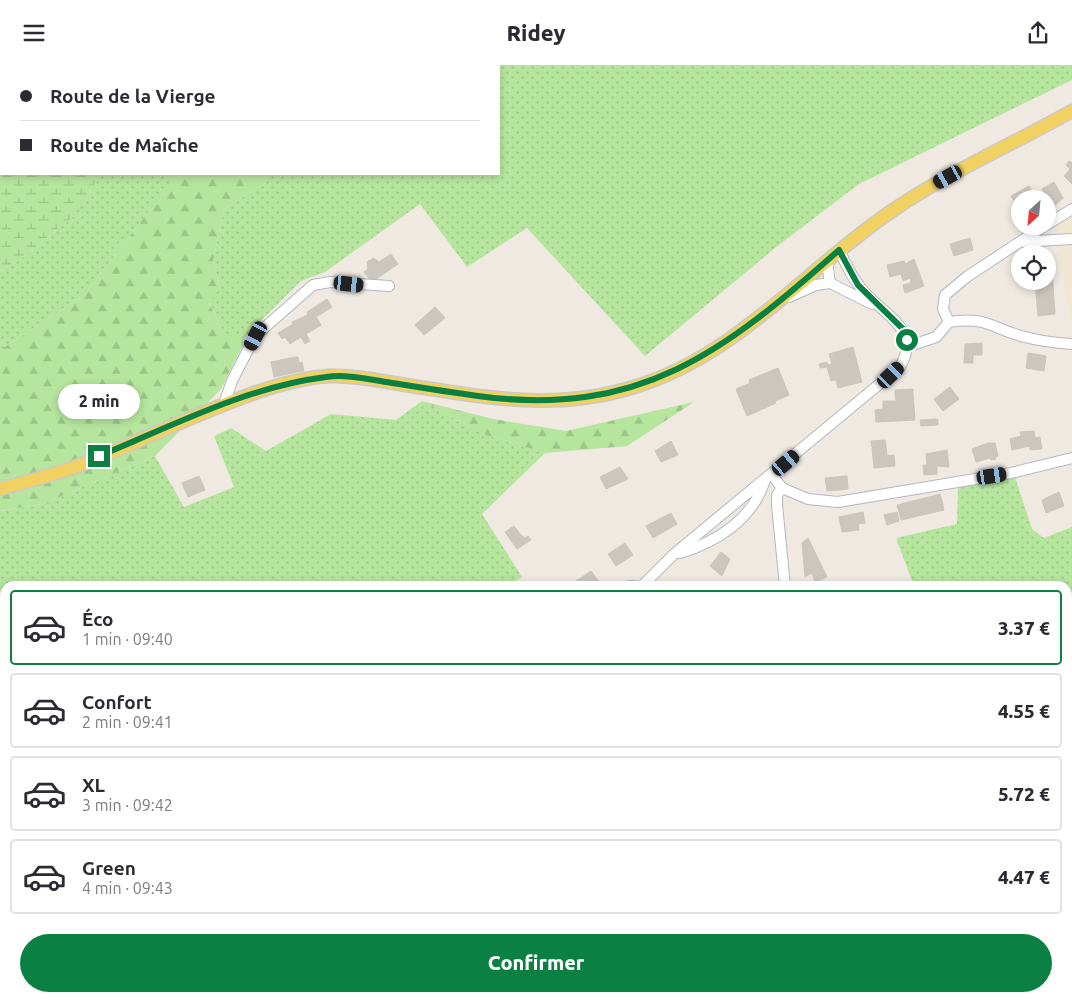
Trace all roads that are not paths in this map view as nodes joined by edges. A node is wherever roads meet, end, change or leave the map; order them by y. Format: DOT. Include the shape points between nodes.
graph roads {
  1 [pos="1072,111"];
  2 [pos="1072,120"];
  3 [pos="1016,143"];
  4 [pos="1072,209"];
  5 [pos="1056,219"];
  6 [pos="1030,235"];
  7 [pos="1072,239"];
  8 [pos="1019,242"];
  9 [pos="839,250"];
  10 [pos="827,261"];
  11 [pos="830,283"];
  12 [pos="389,286"];
  13 [pos="777,303"];
  14 [pos="878,306"];
  15 [pos="949,322"];
  16 [pos="1072,344"];
  17 [pos="907,347"];
  18 [pos="224,404"];
  19 [pos="1072,457"];
  20 [pos="769,478"];
  21 [pos="782,488"];
  22 [pos="0,489"];
  23 [pos="674,554"];
  24 [pos="647,581"];
  25 [pos="785,581"];
  1 -- 3 [label="main road"];
  2 -- 3 [label="main road"];
  3 -- 9 [label="main road" via="921,192"];
  4 -- 5 [label="street"];
  6 -- 8 [label="street"];
  7 -- 8 [label="street"];
  8 -- 15 [label="street" via="945,295 943,309"];
  9 -- 10 [label="main road"];
  9 -- 14 [label="street" via="858,285"];
  10 -- 11 [label="street"];
  10 -- 13 [label="main road"];
  11 -- 13 [label="street" via="816,285"];
  11 -- 14 [label="street"];
  12 -- 18 [label="street" via="330,282 313,285 256,336 232,381"];
  13 -- 18 [label="main road" via="733,338 663,377 583,399 530,402 328,376 277,387"];
  14 -- 17 [label="street" via="903,329"];
  15 -- 16 [label="street" via="969,319 992,323 1024,337"];
  15 -- 17 [label="street" via="936,337"];
  17 -- 20 [label="street" via="907,355 894,373"];
  18 -- 22 [label="main road" via="63,471"];
  19 -- 21 [label="street" via="1011,473 838,502 808,499"];
  20 -- 21 [label="street"];
  20 -- 23 [label="street"];
  20 -- 23 [label="street" via="760,496 739,522 704,546"];
  21 -- 25 [label="street" via="777,495 777,505"];
  23 -- 24 [label="street"];
}
